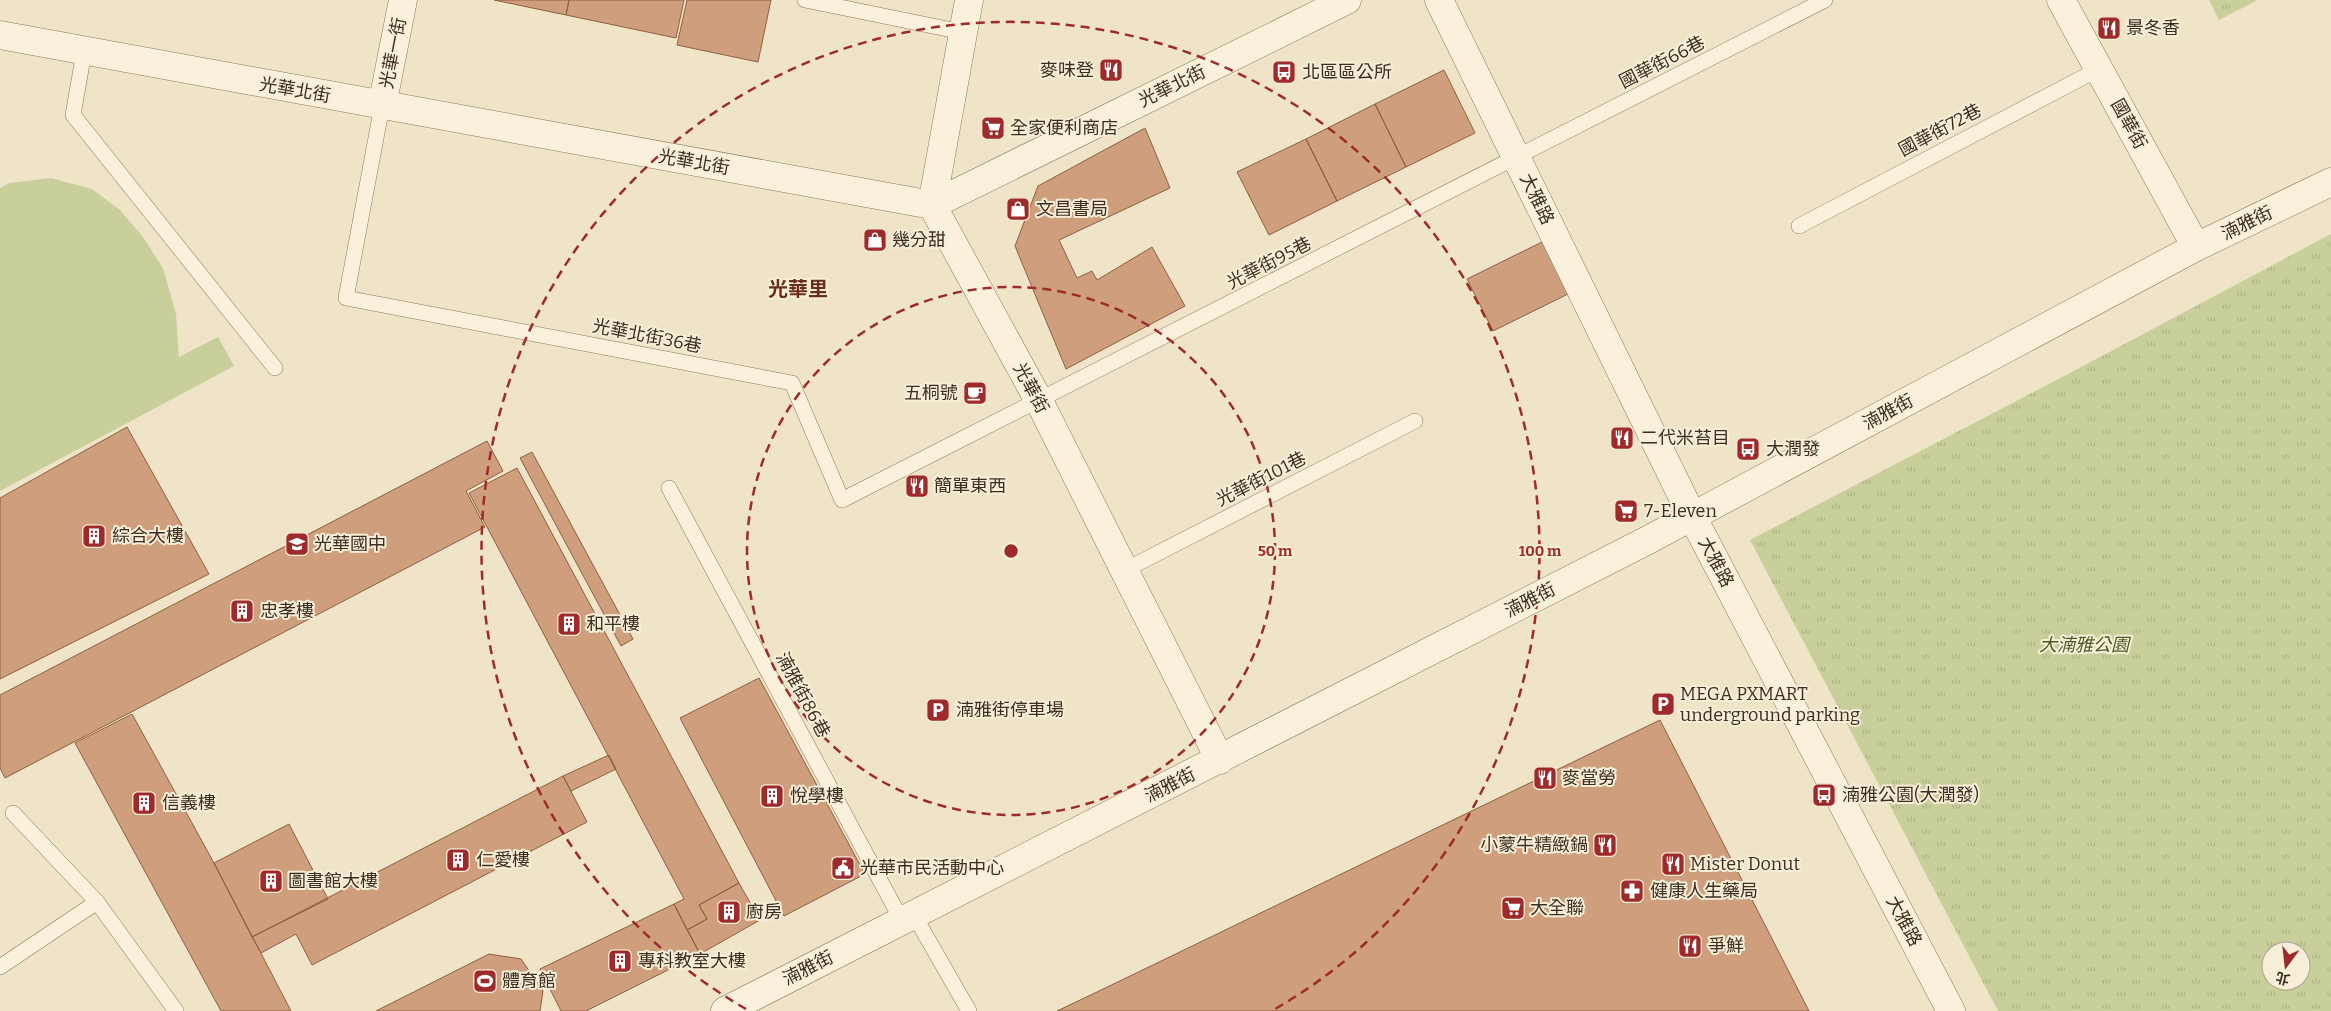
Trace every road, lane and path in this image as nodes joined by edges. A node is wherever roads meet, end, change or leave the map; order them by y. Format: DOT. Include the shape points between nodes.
graph roads {
  1 [pos="403,0"];
  2 [pos="805,0"];
  3 [pos="969,0"];
  4 [pos="1347,0"];
  5 [pos="1439,0"];
  6 [pos="1825,0"];
  7 [pos="2061,0"];
  8 [pos="1805,4"];
  9 [pos="962,32"];
  10 [pos="0,35"];
  11 [pos="84,52"];
  12 [pos="2099,69"];
  13 [pos="382,106"];
  14 [pos="1516,157"];
  15 [pos="2331,182"];
  16 [pos="932,205"];
  17 [pos="1799,226"];
  18 [pos="2196,248"];
  19 [pos="275,368"];
  20 [pos="1039,401"];
  21 [pos="1415,421"];
  22 [pos="670,488"];
  23 [pos="1692,516"];
  24 [pos="1124,570"];
  25 [pos="1220,760"];
  26 [pos="13,813"];
  27 [pos="97,902"];
  28 [pos="908,918"];
  29 [pos="0,967"];
  30 [pos="176,1011"];
  31 [pos="725,1011"];
  32 [pos="969,1011"];
  33 [pos="1951,1011"];
  1 -- 13 [label="street, 光華一街"];
  2 -- 9 [label="lane"];
  3 -- 9 [label="street"];
  4 -- 16 [label="street, 光華北街"];
  5 -- 14 [label="street, 大雅路"];
  6 -- 8 [label="lane, 國華街66巷"];
  7 -- 12 [label="street, 國華街"];
  8 -- 14 [label="lane, 國華街66巷"];
  9 -- 16 [label="street"];
  10 -- 11 [label="street, 光華北街"];
  11 -- 13 [label="street, 光華北街"];
  11 -- 19 [label="lane" via="73,115"];
  12 -- 17 [label="lane, 國華街72巷"];
  12 -- 18 [label="street, 國華街"];
  13 -- 16 [label="street, 光華北街"];
  13 -- 20 [label="lane, 光華北街36巷" via="346,298 792,383 842,500"];
  14 -- 20 [label="lane, 光華街95巷"];
  14 -- 23 [label="street, 大雅路"];
  15 -- 18 [label="street, 湳雅街"];
  16 -- 20 [label="street, 光華街"];
  18 -- 23 [label="street, 湳雅街"];
  20 -- 24 [label="street, 光華街"];
  21 -- 24 [label="lane, 光華街101巷"];
  22 -- 28 [label="lane, 湳雅街86巷"];
  23 -- 25 [label="street, 湳雅街"];
  23 -- 33 [label="street, 大雅路"];
  24 -- 25 [label="street, 光華街"];
  25 -- 28 [label="street, 湳雅街"];
  26 -- 27 [label="lane"];
  27 -- 29 [label="lane"];
  27 -- 30 [label="lane"];
  28 -- 31 [label="street, 湳雅街"];
  28 -- 32 [label="lane, 湳雅街86巷"];
}
